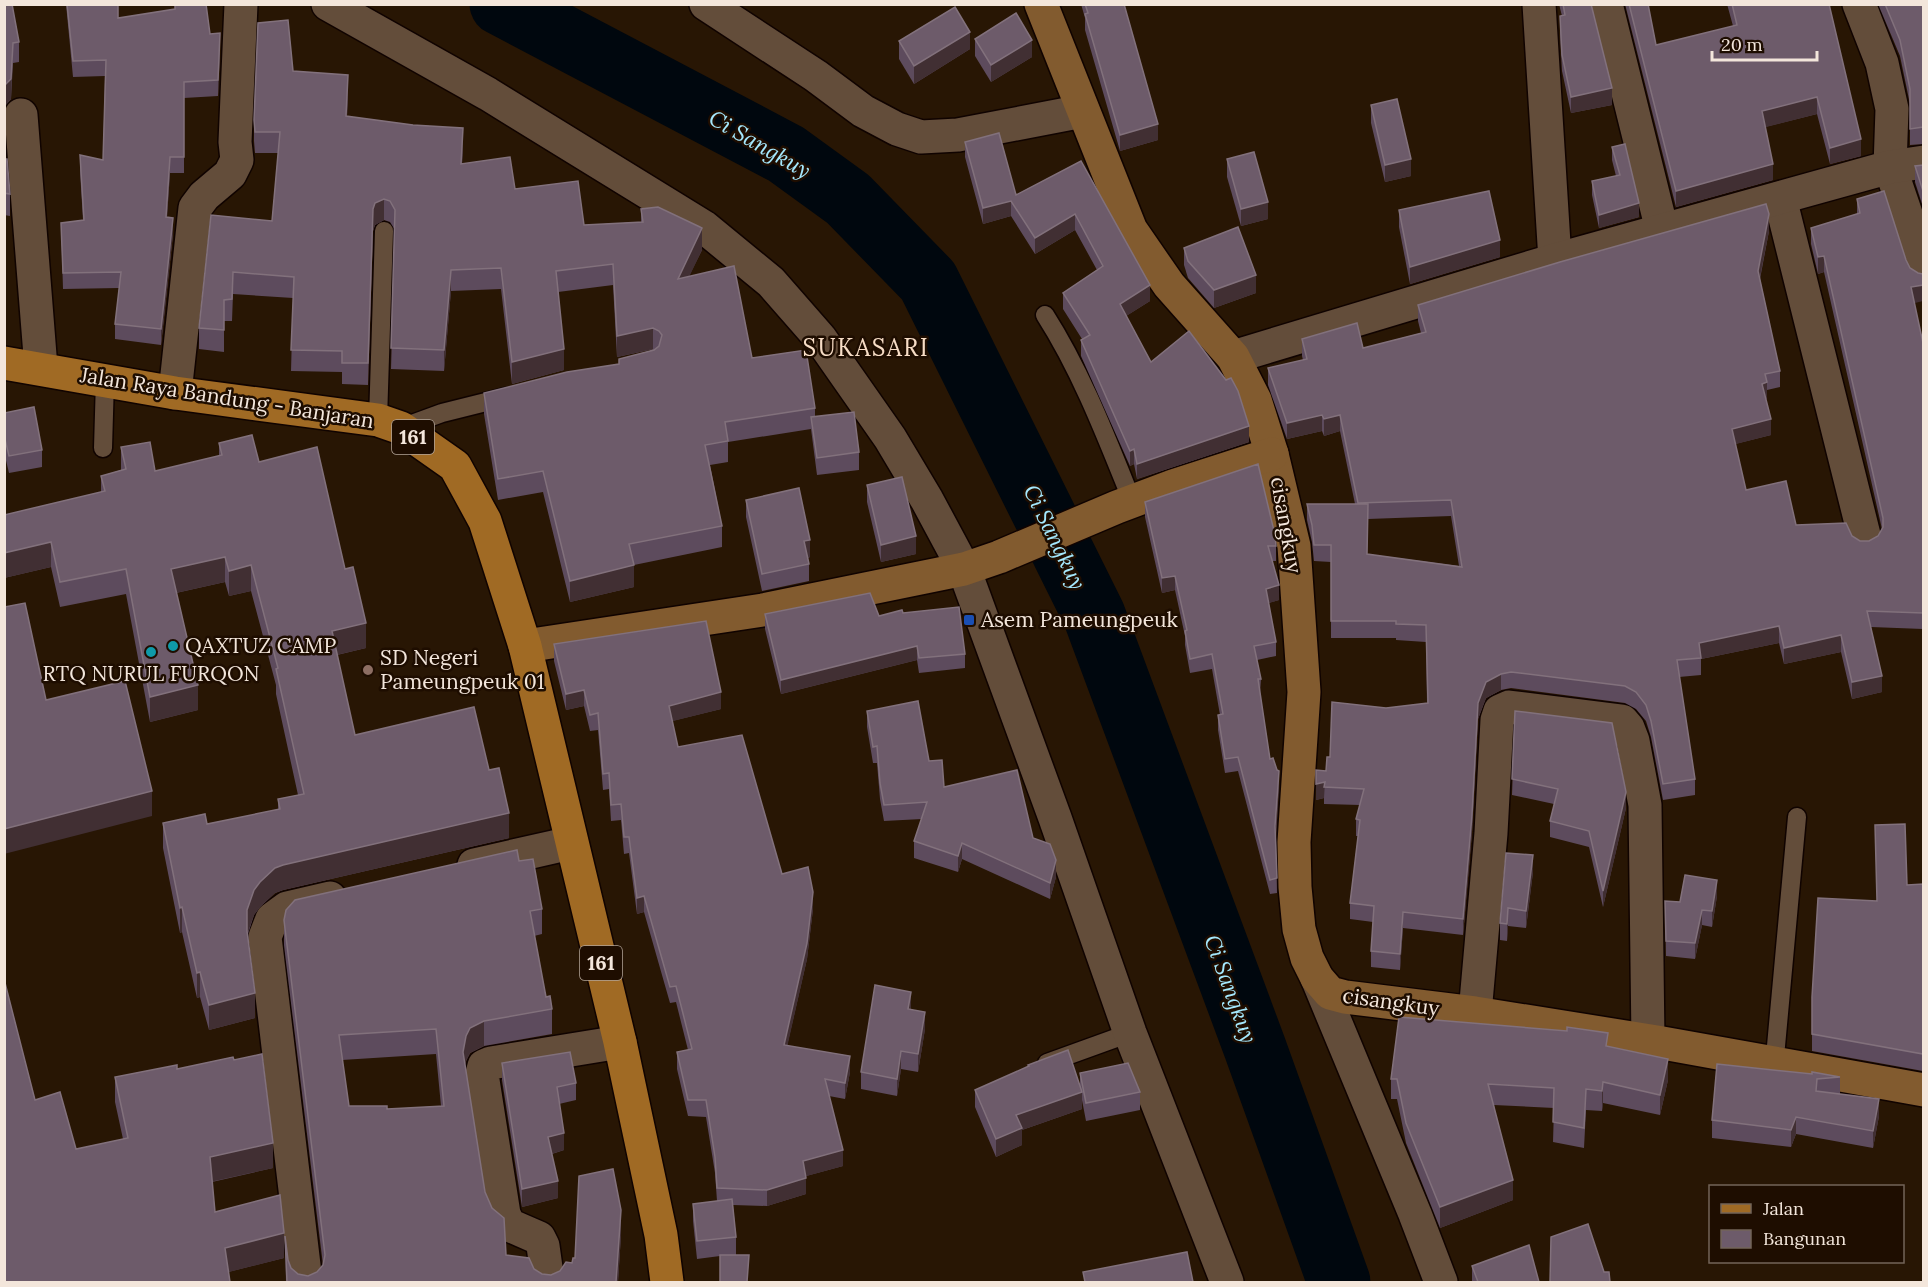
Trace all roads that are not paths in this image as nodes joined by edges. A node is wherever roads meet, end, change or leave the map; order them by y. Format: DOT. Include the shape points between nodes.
graph roads {
  1 [pos="241,4"];
  2 [pos="328,4"];
  3 [pos="706,4"];
  4 [pos="1041,4"];
  5 [pos="1539,4"];
  6 [pos="1606,4"];
  7 [pos="1859,4"];
  8 [pos="1083,111"];
  9 [pos="21,115"];
  10 [pos="1923,162"];
  11 [pos="1890,167"];
  12 [pos="1780,198"];
  13 [pos="1662,230"];
  14 [pos="384,231"];
  15 [pos="1555,260"];
  16 [pos="1923,272"];
  17 [pos="1045,315"];
  18 [pos="1233,357"];
  19 [pos="4,363"];
  20 [pos="41,368"];
  21 [pos="105,380"];
  22 [pos="175,393"];
  23 [pos="523,393"];
  24 [pos="390,424"];
  25 [pos="103,448"];
  26 [pos="1272,454"];
  27 [pos="1124,504"];
  28 [pos="1865,538"];
  29 [pos="964,569"];
  30 [pos="525,646"];
  31 [pos="1797,817"];
  32 [pos="571,843"];
  33 [pos="440,872"];
  34 [pos="364,890"];
  35 [pos="1317,978"];
  36 [pos="1475,1013"];
  37 [pos="1130,1033"];
  38 [pos="1648,1041"];
  39 [pos="620,1042"];
  40 [pos="1772,1062"];
  41 [pos="1033,1068"];
  42 [pos="1923,1089"];
  43 [pos="306,1282"];
  44 [pos="548,1282"];
  45 [pos="667,1282"];
  46 [pos="1227,1282"];
  47 [pos="1441,1282"];
  1 -- 22 [label="street" via="237,160 230,174 195,208"];
  2 -- 29 [label="street" via="488,94 704,227 771,282 820,338 890,438"];
  3 -- 8 [label="street" via="863,111 921,137 958,135"];
  4 -- 8 [label="street, cisangkuy"];
  5 -- 15 [label="street"];
  6 -- 13 [label="street"];
  7 -- 11 [label="street" via="1882,63 1892,110"];
  8 -- 18 [label="street, cisangkuy" via="1131,230 1169,285"];
  9 -- 20 [label="street"];
  10 -- 11 [label="street"];
  11 -- 12 [label="street"];
  11 -- 16 [label="street"];
  12 -- 13 [label="street"];
  12 -- 28 [label="street"];
  13 -- 15 [label="street"];
  14 -- 24 [label="lane"];
  15 -- 18 [label="street"];
  17 -- 27 [label="lane" via="1090,403"];
  18 -- 26 [label="street, cisangkuy" via="1255,400"];
  19 -- 20 [label="main road, Jalan Raya Bandung - Banjaran / 161"];
  20 -- 21 [label="main road, Jalan Raya Bandung - Banjaran / 161"];
  21 -- 22 [label="main road, Jalan Raya Bandung - Banjaran / 161"];
  21 -- 25 [label="lane"];
  22 -- 24 [label="main road, Jalan Raya Bandung - Banjaran / 161"];
  23 -- 24 [label="lane"];
  24 -- 30 [label="main road, Jalan Raya Bandung - Banjaran / 161" via="455,466 485,521"];
  26 -- 27 [label="street"];
  26 -- 35 [label="street, cisangkuy" via="1294,546 1304,692 1294,842 1295,887 1299,929"];
  27 -- 29 [label="street"];
  29 -- 30 [label="street" via="763,610"];
  29 -- 37 [label="street"];
  30 -- 32 [label="main road, Jalan Raya Bandung - Banjaran / 161"];
  31 -- 40 [label="lane"];
  32 -- 33 [label="street"];
  32 -- 39 [label="main road, Jalan Raya Bandung - Banjaran / 161"];
  34 -- 43 [label="street" via="287,908 272,919 265,937"];
  35 -- 36 [label="street, cisangkuy" via="1330,993 1345,997"];
  35 -- 47 [label="street"];
  36 -- 38 [label="street, cisangkuy"];
  36 -- 38 [label="street" via="1500,711 1509,707 1622,721 1633,741 1645,805"];
  37 -- 41 [label="lane"];
  37 -- 46 [label="street"];
  38 -- 40 [label="street, cisangkuy"];
  39 -- 44 [label="street" via="484,1066 482,1074 504,1214 509,1225 539,1238"];
  39 -- 45 [label="main road, Jalan Raya Bandung - Banjaran / 161" via="661,1235"];
  40 -- 42 [label="street, cisangkuy"];
}
